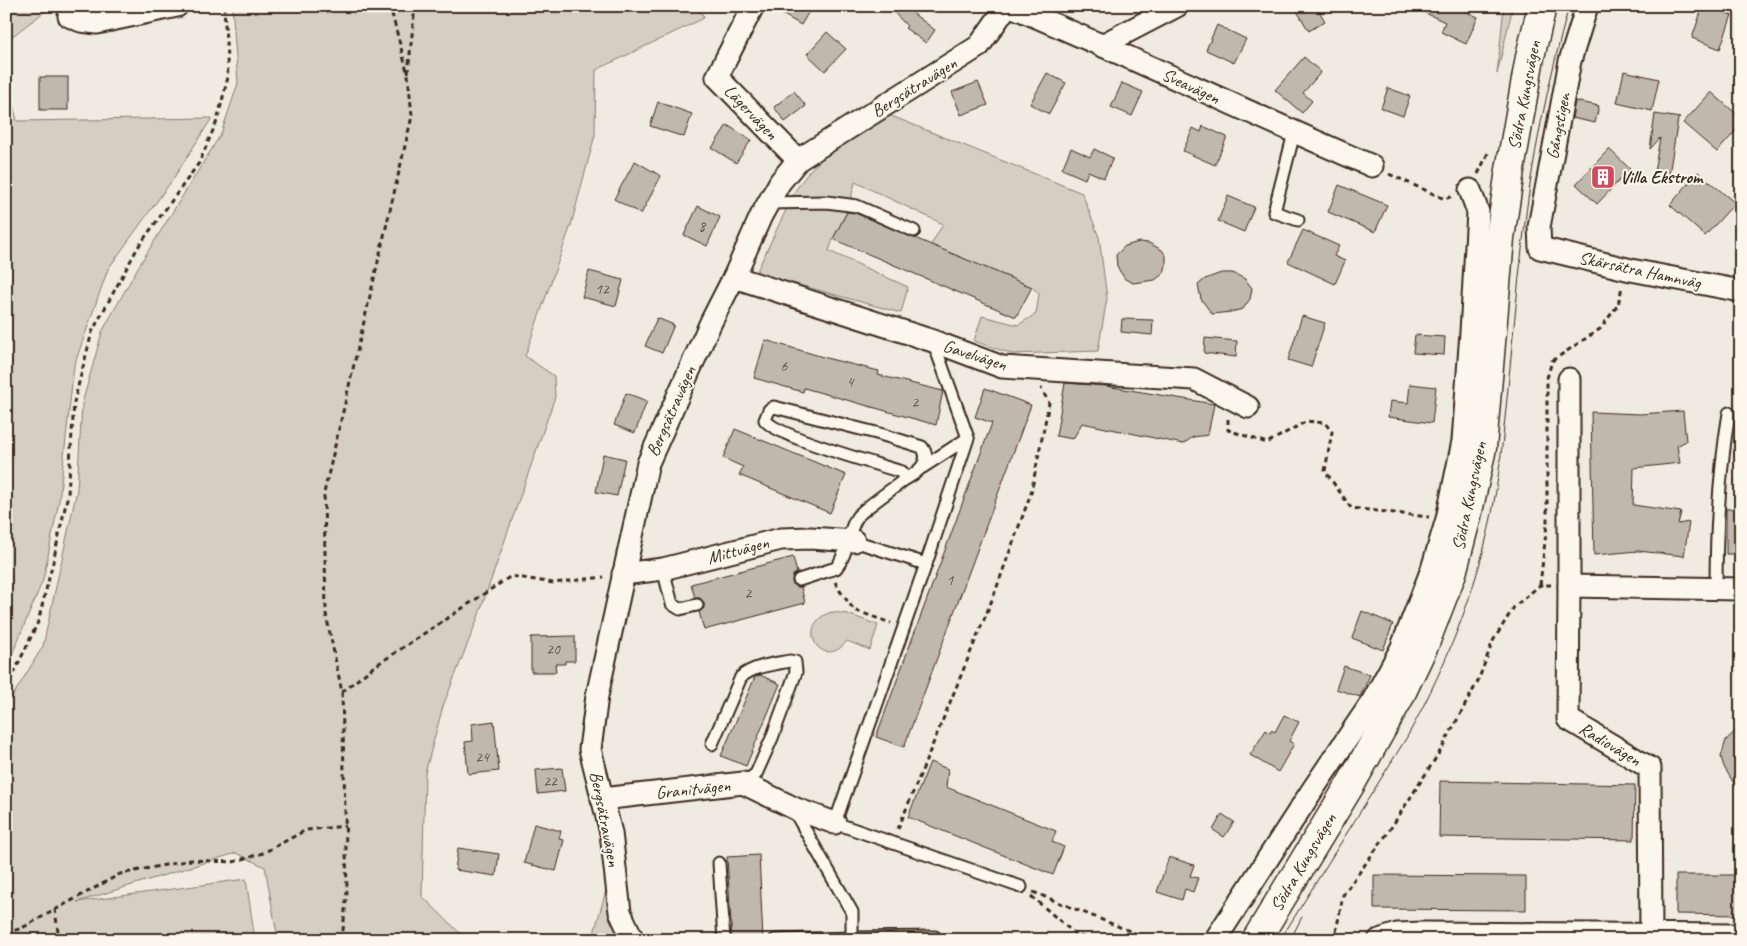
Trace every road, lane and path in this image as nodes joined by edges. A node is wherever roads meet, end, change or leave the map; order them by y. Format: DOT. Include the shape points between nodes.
graph roads {
  1 [pos="177,6"];
  2 [pos="224,6"];
  3 [pos="390,6"];
  4 [pos="415,6"];
  5 [pos="753,6"];
  6 [pos="1009,6"];
  7 [pos="1178,6"];
  8 [pos="1542,6"];
  9 [pos="1587,6"];
  10 [pos="69,16"];
  11 [pos="1102,45"];
  12 [pos="408,75"];
  13 [pos="1294,133"];
  14 [pos="798,160"];
  15 [pos="1372,166"];
  16 [pos="1470,190"];
  17 [pos="768,203"];
  18 [pos="1298,220"];
  19 [pos="914,231"];
  20 [pos="1540,248"];
  21 [pos="734,277"];
  22 [pos="1741,291"];
  23 [pos="933,340"];
  24 [pos="1030,368"];
  25 [pos="1569,379"];
  26 [pos="1229,397"];
  27 [pos="1248,407"];
  28 [pos="1729,413"];
  29 [pos="968,438"];
  30 [pos="923,467"];
  31 [pos="904,480"];
  32 [pos="1447,519"];
  33 [pos="851,540"];
  34 [pos="926,564"];
  35 [pos="663,569"];
  36 [pos="623,574"];
  37 [pos="833,578"];
  38 [pos="799,580"];
  39 [pos="1540,585"];
  40 [pos="1569,586"];
  41 [pos="1716,589"];
  42 [pos="1741,589"];
  43 [pos="697,605"];
  44 [pos="904,628"];
  45 [pos="6,690"];
  46 [pos="342,692"];
  47 [pos="712,744"];
  48 [pos="743,783"];
  49 [pos="602,799"];
  50 [pos="796,809"];
  51 [pos="836,823"];
  52 [pos="346,826"];
  53 [pos="893,842"];
  54 [pos="719,863"];
  55 [pos="1021,887"];
  56 [pos="55,910"];
  57 [pos="6,933"];
  58 [pos="1651,935"];
  59 [pos="1741,935"];
  60 [pos="935,936"];
  61 [pos="1536,937"];
  62 [pos="852,938"];
  63 [pos="59,940"];
  64 [pos="342,940"];
  65 [pos="633,940"];
  66 [pos="724,940"];
  67 [pos="775,940"];
  68 [pos="1142,940"];
  69 [pos="1152,940"];
  70 [pos="1215,940"];
  71 [pos="1256,940"];
  72 [pos="1332,940"];
  73 [pos="1379,940"];
  1 -- 10 [label="street" via="97,23"];
  2 -- 45 [label="path" via="228,77 217,121 198,162 138,247 92,332 74,402 68,494 53,562 38,622"];
  3 -- 12 [label="path"];
  4 -- 12 [label="path"];
  5 -- 14 [label="street, Lägervägen" via="717,77"];
  6 -- 11 [label="street, Sveavägen"];
  6 -- 14 [label="street, Bergsätravägen" via="979,46"];
  7 -- 11 [label="street"];
  8 -- 71 [label="main road, Södra Kungsvägen" via="1500,238 1482,448 1452,574 1398,700"];
  9 -- 20 [label="street, Gångstigen" via="1570,61 1538,227"];
  11 -- 13 [label="street, Sveavägen"];
  12 -- 46 [label="path" via="412,116 324,493 326,614"];
  13 -- 15 [label="street, Sveavägen"];
  13 -- 18 [label="lane" via="1274,212"];
  14 -- 17 [label="street, Bergsätravägen"];
  15 -- 16 [label="path" via="1445,199"];
  16 -- 32 [label="street, Södra Kungsvägen" via="1478,212 1471,332 1463,441"];
  17 -- 19 [label="lane" via="827,202 857,206"];
  17 -- 21 [label="street, Bergsätravägen"];
  20 -- 22 [label="street, Skärsätra Hamnväg"];
  21 -- 23 [label="street, Gavelvägen"];
  21 -- 36 [label="street, Bergsätravägen" via="648,463"];
  23 -- 24 [label="street, Gavelvägen" via="1002,367"];
  23 -- 29 [label="lane"];
  24 -- 26 [label="street, Gavelvägen" via="1194,379"];
  24 -- 53 [label="path" via="1049,403 1032,493"];
  25 -- 40 [label="street, Radiovägen"];
  26 -- 27 [label="street, Gavelvägen"];
  26 -- 32 [label="path" via="1228,430 1266,443 1307,422 1325,423 1332,432 1325,471 1351,508"];
  28 -- 41 [label="lane" via="1717,504"];
  29 -- 30 [label="lane"];
  29 -- 34 [label="lane"];
  30 -- 31 [label="lane"];
  30 -- 31 [label="lane" via="926,452 912,443 774,407 766,414 768,424 780,430 902,472"];
  31 -- 33 [label="lane" via="858,516"];
  32 -- 70 [label="street, Södra Kungsvägen" via="1401,649 1372,702"];
  33 -- 34 [label="lane"];
  33 -- 35 [label="street, Mittvägen" via="780,539"];
  33 -- 38 [label="lane" via="836,568"];
  34 -- 44 [label="lane"];
  35 -- 36 [label="street, Mittvägen"];
  35 -- 43 [label="lane" via="672,604 680,608"];
  36 -- 46 [label="path" via="553,583 511,576 372,668"];
  36 -- 49 [label="street, Bergsätravägen" via="597,696 590,749"];
  37 -- 44 [label="path" via="854,610"];
  39 -- 72 [label="path" via="1514,607 1493,641 1478,681 1441,750 1344,895"];
  40 -- 41 [label="street"];
  40 -- 58 [label="street, Radiovägen" via="1568,719 1650,768"];
  41 -- 42 [label="street"];
  44 -- 51 [label="lane"];
  46 -- 52 [label="path"];
  47 -- 48 [label="lane" via="746,672 794,662 796,672 772,738 756,774"];
  48 -- 49 [label="street, Granitvägen"];
  48 -- 50 [label="street, Granitvägen"];
  49 -- 65 [label="street, Bergsätravägen" via="611,833 620,912"];
  50 -- 51 [label="street, Granitvägen"];
  50 -- 62 [label="lane" via="852,912"];
  51 -- 53 [label="lane"];
  52 -- 56 [label="path" via="306,830 263,853 233,862 191,860 120,874"];
  52 -- 64 [label="path"];
  53 -- 55 [label="lane"];
  54 -- 66 [label="lane"];
  55 -- 68 [label="path" via="1082,937 1117,934"];
  55 -- 69 [label="path"];
  56 -- 57 [label="path"];
  56 -- 63 [label="path"];
  58 -- 59 [label="street"];
  58 -- 61 [label="street"];
  60 -- 62 [label="lane"];
  61 -- 73 [label="street" via="1424,933 1397,934"];
  62 -- 67 [label="lane"];
}
